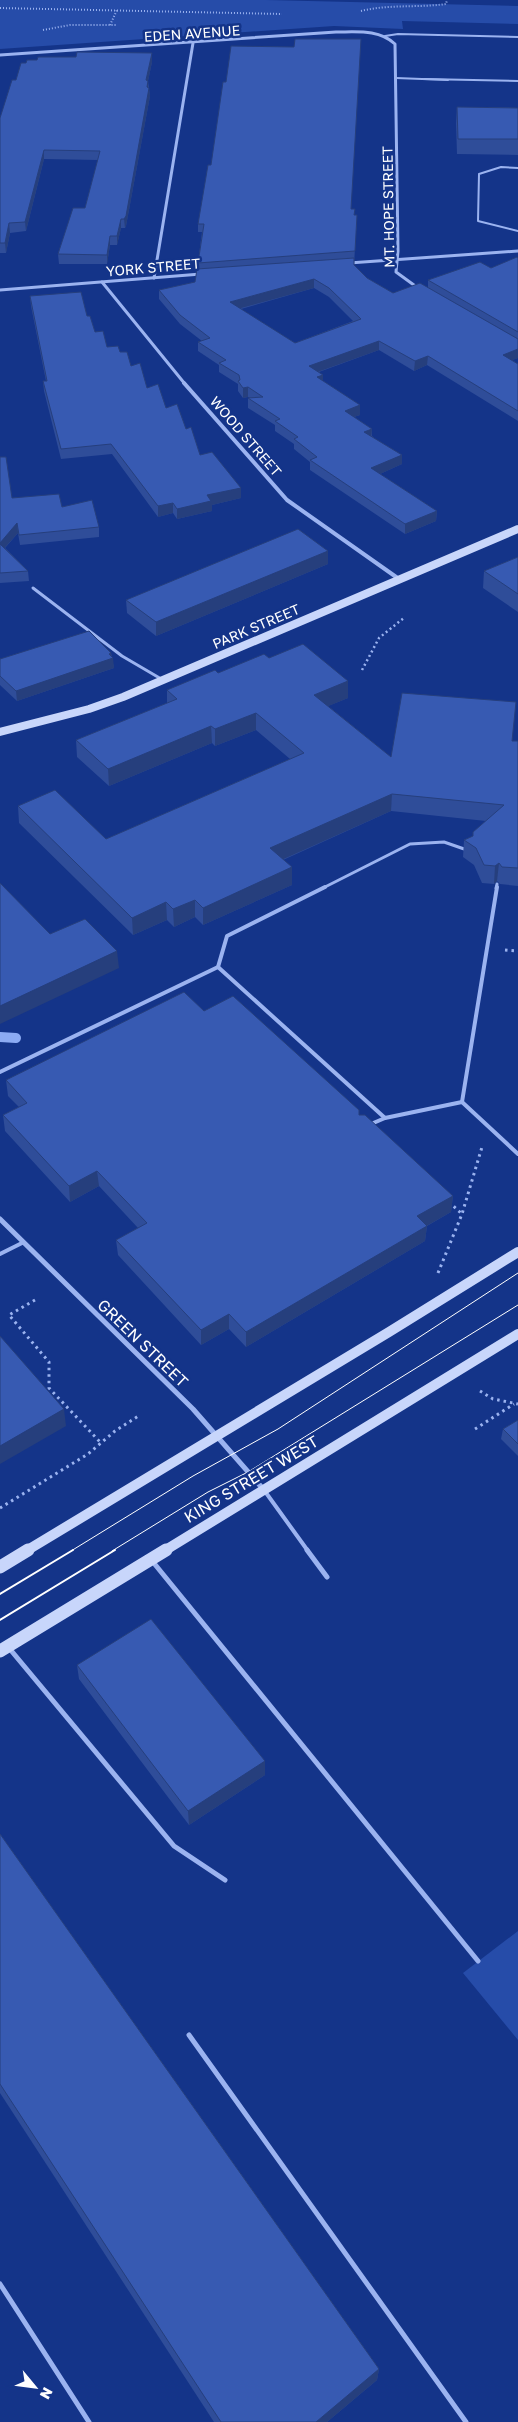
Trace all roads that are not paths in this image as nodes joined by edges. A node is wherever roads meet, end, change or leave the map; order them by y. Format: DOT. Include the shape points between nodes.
graph roads {
  1 [pos="385,36"];
  2 [pos="518,38"];
  3 [pos="193,43"];
  4 [pos="0,55"];
  5 [pos="396,78"];
  6 [pos="518,81"];
  7 [pos="518,168"];
  8 [pos="517,232"];
  9 [pos="518,236"];
  10 [pos="518,251"];
  11 [pos="398,259"];
  12 [pos="348,263"];
  13 [pos="203,274"];
  14 [pos="154,278"];
  15 [pos="102,282"];
  16 [pos="419,289"];
  17 [pos="0,290"];
  18 [pos="518,529"];
  19 [pos="399,579"];
  20 [pos="34,588"];
  21 [pos="163,680"];
  22 [pos="0,732"];
  23 [pos="469,851"];
  24 [pos="497,884"];
  25 [pos="218,967"];
  26 [pos="0,1072"];
  27 [pos="462,1102"];
  28 [pos="385,1118"];
  29 [pos="361,1128"];
  30 [pos="518,1154"];
  31 [pos="0,1219"];
  32 [pos="22,1243"];
  33 [pos="518,1252"];
  34 [pos="0,1254"];
  35 [pos="518,1334"];
  36 [pos="216,1436"];
  37 [pos="264,1490"];
  38 [pos="150,1558"];
  39 [pos="0,1567"];
  40 [pos="327,1577"];
  41 [pos="4,1649"];
  42 [pos="225,1880"];
  43 [pos="478,1961"];
  44 [pos="189,2035"];
  45 [pos="0,2284"];
  46 [pos="89,2422"];
  47 [pos="466,2422"];
  1 -- 2 [label="lane"];
  1 -- 3 [label="street, EDEN AVENUE" via="336,32"];
  1 -- 5 [label="street, MT. HOPE STREET" via="395,44"];
  3 -- 4 [label="street, EDEN AVENUE"];
  3 -- 14 [label="street"];
  5 -- 6 [label="lane"];
  5 -- 11 [label="street, MT. HOPE STREET"];
  7 -- 8 [label="lane" via="501,167 479,174 478,221"];
  8 -- 9 [label="lane"];
  10 -- 11 [label="street"];
  11 -- 12 [label="street"];
  11 -- 16 [label="street, MT. HOPE STREET" via="396,272"];
  13 -- 14 [label="street, YORK STREET"];
  14 -- 15 [label="street, YORK STREET"];
  15 -- 17 [label="street, YORK STREET"];
  15 -- 19 [label="street, WOOD STREET" via="165,361 287,500"];
  18 -- 19 [label="main road, PARK STREET"];
  19 -- 21 [label="main road, PARK STREET"];
  20 -- 21 [label="lane" via="122,656"];
  21 -- 22 [label="main road, PARK STREET" via="89,709"];
  23 -- 25 [label="lane" via="444,842 410,844 227,936"];
  24 -- 27 [label="lane"];
  25 -- 26 [label="lane"];
  25 -- 28 [label="lane"];
  27 -- 28 [label="lane"];
  27 -- 30 [label="lane"];
  28 -- 29 [label="lane"];
  31 -- 32 [label="street, GREEN STREET"];
  32 -- 34 [label="lane"];
  32 -- 36 [label="street, GREEN STREET" via="193,1409"];
  33 -- 36 [label="main road" via="402,1326"];
  35 -- 37 [label="main road, KING STREET WEST"];
  36 -- 37 [label="street, GREEN STREET"];
  36 -- 39 [label="main road" via="102,1502"];
  37 -- 38 [label="main road, KING STREET WEST"];
  37 -- 40 [label="lane"];
  38 -- 41 [label="main road, KING STREET WEST"];
  38 -- 43 [label="lane"];
  41 -- 42 [label="lane" via="174,1846"];
  44 -- 47 [label="lane"];
  45 -- 46 [label="lane"];
}
